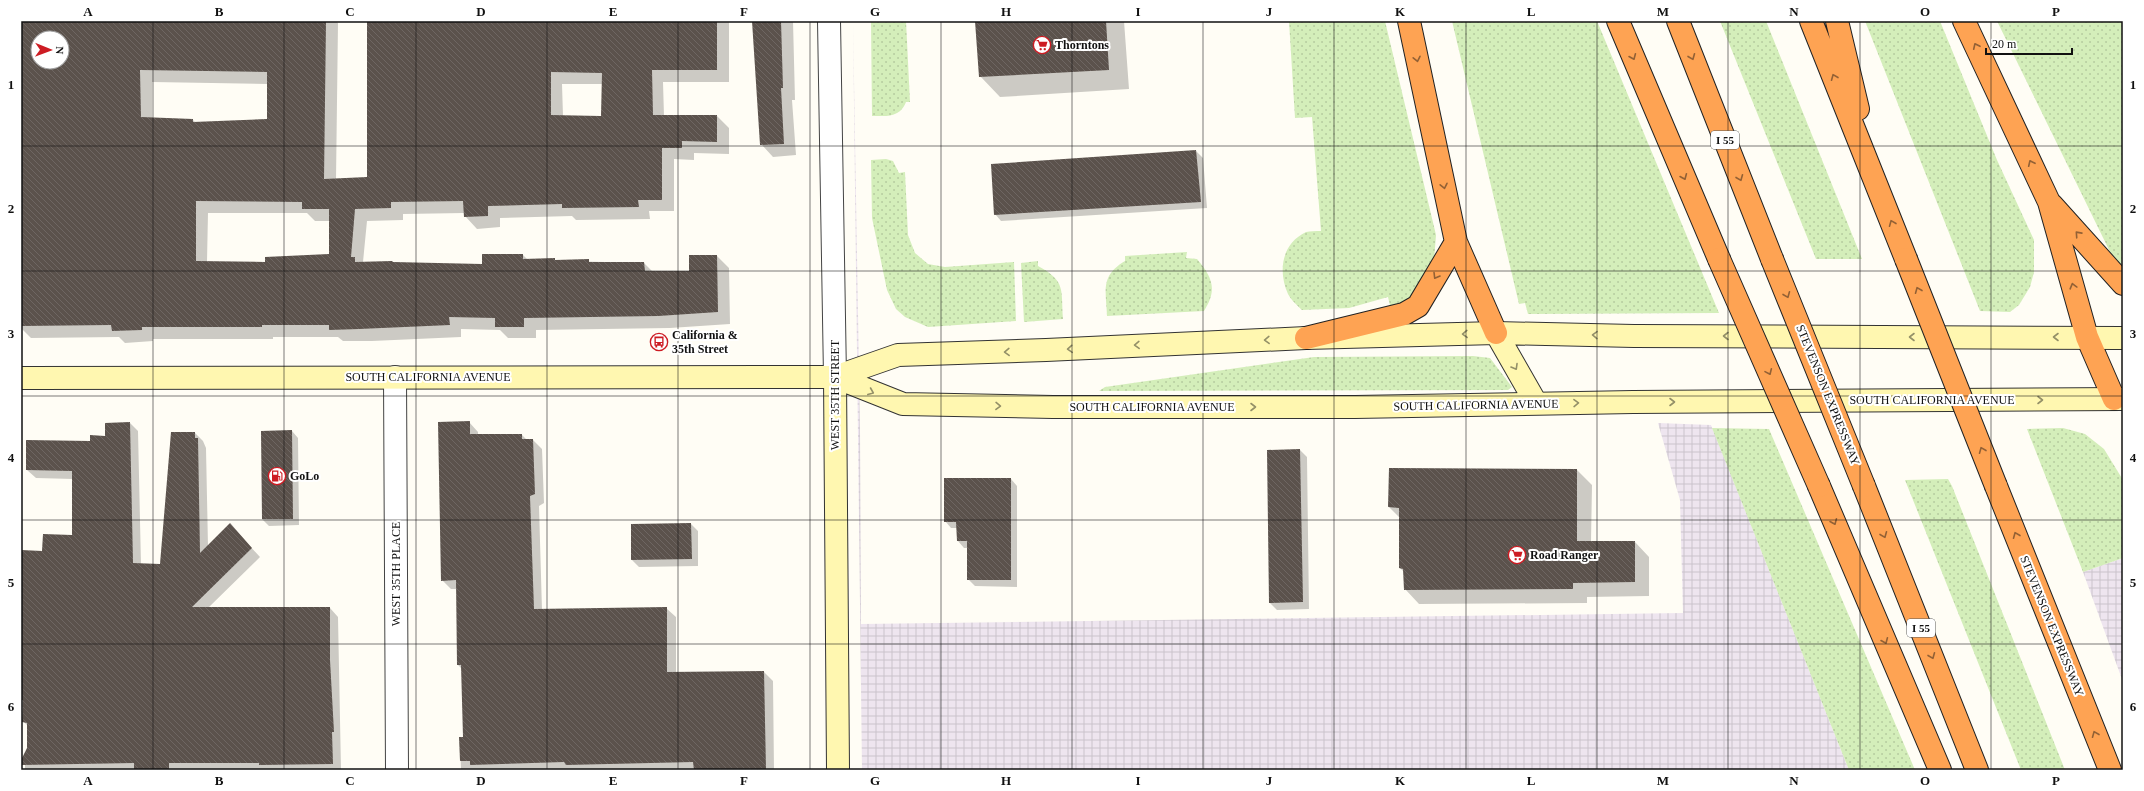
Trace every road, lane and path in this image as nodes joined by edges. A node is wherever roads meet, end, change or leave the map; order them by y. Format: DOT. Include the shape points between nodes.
graph roads {
  1 [pos="829,21"];
  2 [pos="1409,21"];
  3 [pos="1618,21"];
  4 [pos="1678,21"];
  5 [pos="1811,21"];
  6 [pos="1838,21"];
  7 [pos="1964,21"];
  8 [pos="1874,178"];
  9 [pos="2049,202"];
  10 [pos="1456,242"];
  11 [pos="2123,284"];
  12 [pos="1496,333"];
  13 [pos="2087,337"];
  14 [pos="1306,338"];
  15 [pos="2123,338"];
  16 [pos="395,377"];
  17 [pos="835,377"];
  18 [pos="21,378"];
  19 [pos="2119,399"];
  20 [pos="1536,403"];
  21 [pos="398,770"];
  22 [pos="838,770"];
  23 [pos="1940,770"];
  24 [pos="1977,770"];
  25 [pos="2110,770"];
  1 -- 17 [label="street, WEST 35TH STREET"];
  2 -- 10 [label="highway, one-way"];
  3 -- 23 [label="highway, one-way, bridge"];
  4 -- 24 [label="highway, STEVENSON EXPRESSWAY / I 55, one-way, bridge"];
  8 -- 5 [label="highway, one-way"];
  6 -- 8 [label="highway"];
  9 -- 7 [label="highway, one-way"];
  25 -- 8 [label="highway, STEVENSON EXPRESSWAY, one-way, bridge"];
  11 -- 9 [label="highway, one-way"];
  13 -- 9 [label="highway, one-way"];
  10 -- 12 [label="highway"];
  10 -- 14 [label="highway, one-way" via="1418,306 1404,314"];
  13 -- 12 [label="main road, SOUTH CALIFORNIA AVENUE, one-way" via="1634,336"];
  12 -- 14 [label="main road, SOUTH CALIFORNIA AVENUE, one-way"];
  12 -- 20 [label="main road, one-way"];
  13 -- 15 [label="main road, SOUTH CALIFORNIA AVENUE"];
  13 -- 19 [label="highway"];
  14 -- 17 [label="main road, SOUTH CALIFORNIA AVENUE, one-way" via="898,355"];
  16 -- 17 [label="main road, SOUTH CALIFORNIA AVENUE"];
  16 -- 18 [label="main road, SOUTH CALIFORNIA AVENUE"];
  16 -- 21 [label="street, WEST 35TH PLACE"];
  17 -- 20 [label="main road, SOUTH CALIFORNIA AVENUE, one-way" via="903,404 1291,408"];
  17 -- 22 [label="main road, WEST 35TH STREET"];
  20 -- 19 [label="main road, SOUTH CALIFORNIA AVENUE, one-way"];
}
